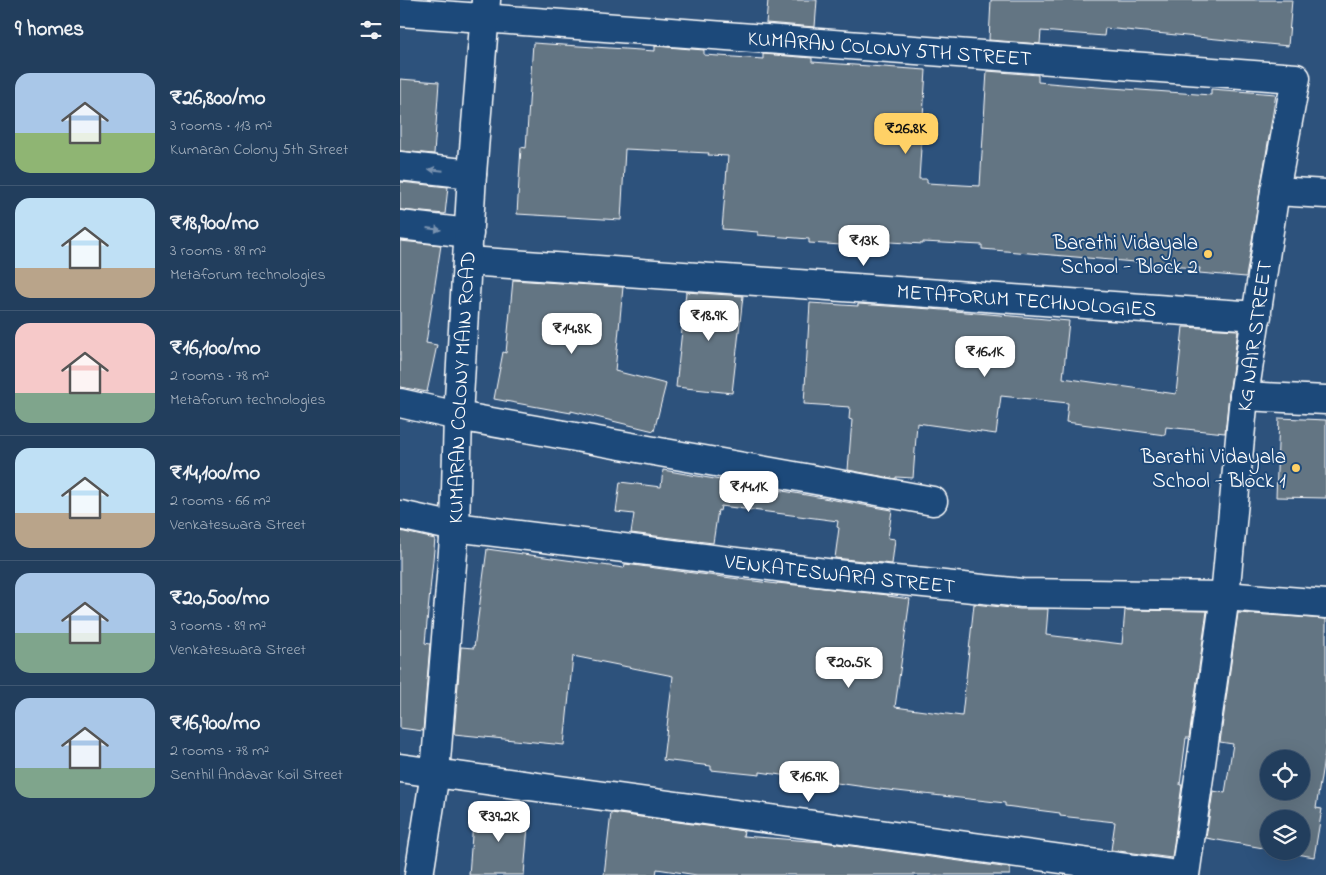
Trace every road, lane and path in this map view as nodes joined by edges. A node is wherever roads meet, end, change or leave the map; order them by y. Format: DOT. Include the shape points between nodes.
graph roads {
  1 [pos="485,10"];
  2 [pos="400,12"];
  3 [pos="1296,78"];
  4 [pos="400,166"];
  5 [pos="472,174"];
  6 [pos="1274,191"];
  7 [pos="1326,194"];
  8 [pos="400,225"];
  9 [pos="469,233"];
  10 [pos="468,261"];
  11 [pos="1257,316"];
  12 [pos="1244,396"];
  13 [pos="1326,400"];
  14 [pos="400,402"];
  15 [pos="458,416"];
  16 [pos="933,501"];
  17 [pos="400,516"];
  18 [pos="455,527"];
  19 [pos="1225,596"];
  20 [pos="1326,604"];
  21 [pos="400,768"];
  22 [pos="435,772"];
  23 [pos="419,875"];
  24 [pos="1178,875"];
  25 [pos="1185,875"];
  1 -- 2 [label="street, KUMARAN COLONY 5TH STREET"];
  1 -- 3 [label="street, KUMARAN COLONY 5TH STREET"];
  1 -- 5 [label="street, KUMARAN COLONY MAIN ROAD"];
  3 -- 6 [label="street, KG NAIR STREET"];
  5 -- 4 [label="street, one-way"];
  5 -- 9 [label="street, KUMARAN COLONY MAIN ROAD"];
  6 -- 7 [label="street"];
  6 -- 11 [label="street, KG NAIR STREET"];
  8 -- 9 [label="street, one-way"];
  9 -- 10 [label="street, KUMARAN COLONY MAIN ROAD"];
  10 -- 11 [label="street, METAFORUM TECHNOLOGIES"];
  10 -- 15 [label="street, KUMARAN COLONY MAIN ROAD"];
  11 -- 12 [label="street, KG NAIR STREET"];
  12 -- 13 [label="street"];
  12 -- 19 [label="street, KG NAIR STREET"];
  14 -- 15 [label="street"];
  15 -- 16 [label="street"];
  15 -- 18 [label="street, KUMARAN COLONY MAIN ROAD"];
  17 -- 18 [label="street, VENKATESWARA STREET"];
  18 -- 19 [label="street, VENKATESWARA STREET" via="826,573 1022,593"];
  18 -- 22 [label="street, KUMARAN COLONY MAIN ROAD"];
  19 -- 20 [label="street, VENKATESWARA STREET"];
  19 -- 25 [label="street, KG NAIR STREET"];
  21 -- 22 [label="street"];
  22 -- 23 [label="street, KUMARAN COLONY MAIN ROAD"];
  22 -- 24 [label="street"];
}
